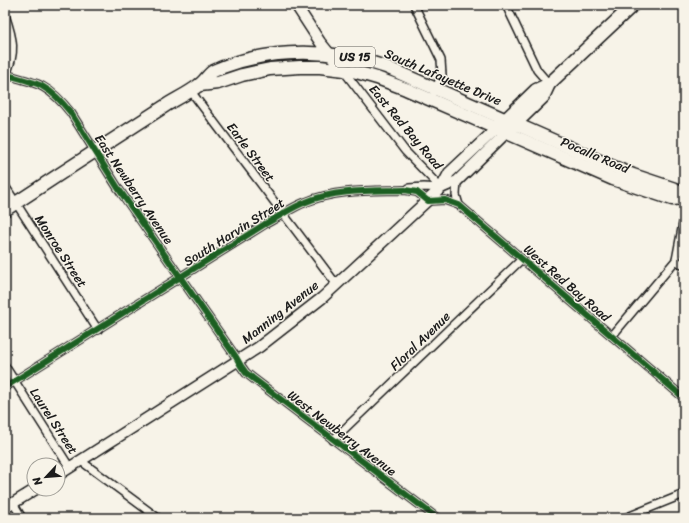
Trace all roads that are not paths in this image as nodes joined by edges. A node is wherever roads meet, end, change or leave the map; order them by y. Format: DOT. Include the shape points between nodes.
graph roads {
  1 [pos="296,5"];
  2 [pos="414,5"];
  3 [pos="506,5"];
  4 [pos="633,5"];
  5 [pos="5,15"];
  6 [pos="329,54"];
  7 [pos="342,69"];
  8 [pos="5,76"];
  9 [pos="549,84"];
  10 [pos="195,88"];
  11 [pos="436,88"];
  12 [pos="431,99"];
  13 [pos="511,121"];
  14 [pos="502,130"];
  15 [pos="95,151"];
  16 [pos="457,181"];
  17 [pos="5,186"];
  18 [pos="441,188"];
  19 [pos="405,190"];
  20 [pos="684,197"];
  21 [pos="428,200"];
  22 [pos="16,203"];
  23 [pos="459,205"];
  24 [pos="5,210"];
  25 [pos="283,214"];
  26 [pos="684,218"];
  27 [pos="522,259"];
  28 [pos="676,260"];
  29 [pos="684,266"];
  30 [pos="181,277"];
  31 [pos="337,285"];
  32 [pos="98,330"];
  33 [pos="612,336"];
  34 [pos="238,361"];
  35 [pos="5,366"];
  36 [pos="15,381"];
  37 [pos="5,387"];
  38 [pos="684,398"];
  39 [pos="333,440"];
  40 [pos="81,461"];
  41 [pos="70,468"];
  42 [pos="66,470"];
  43 [pos="684,494"];
  44 [pos="26,495"];
  45 [pos="9,506"];
  46 [pos="22,518"];
  47 [pos="158,518"];
  48 [pos="437,518"];
  49 [pos="625,518"];
  1 -- 6 [label="main road, East Red Bay Road"];
  2 -- 11 [label="street" via="441,60 442,75"];
  3 -- 9 [label="street" via="537,70"];
  4 -- 9 [label="main road, Manning Avenue"];
  5 -- 8 [label="street, East Newberry Avenue" via="12,36 13,50"];
  6 -- 7 [label="main road, East Red Bay Road"];
  6 -- 10 [label="main road, South Lafayette Drive / US 15" via="298,52 253,58 212,72"];
  6 -- 11 [label="main road, South Lafayette Drive / US 15" via="368,61"];
  7 -- 10 [label="main road, South Lafayette Drive / US 15" via="270,69"];
  7 -- 12 [label="main road, South Lafayette Drive / US 15" via="377,78"];
  7 -- 18 [label="street, East Red Bay Road" via="405,151"];
  8 -- 15 [label="street, East Newberry Avenue" via="30,81 53,92 71,113"];
  9 -- 13 [label="main road, Manning Avenue" via="543,97"];
  10 -- 15 [label="main road, South Lafayette Drive / US 15"];
  10 -- 25 [label="street, Earle Street"];
  11 -- 12 [label="street"];
  11 -- 13 [label="main road, South Lafayette Drive / US 15"];
  12 -- 14 [label="main road, South Lafayette Drive / US 15"];
  13 -- 14 [label="main road, Manning Avenue"];
  13 -- 20 [label="main road, Pocalla Road / US 15" via="633,175 675,189"];
  14 -- 16 [label="main road, Manning Avenue"];
  14 -- 18 [label="main road, Manning Avenue" via="450,173"];
  14 -- 20 [label="main road, Pocalla Road / US 15" via="630,186 672,199"];
  15 -- 22 [label="main road, South Lafayette Drive / US 15"];
  15 -- 30 [label="street, East Newberry Avenue"];
  16 -- 18 [label="main road, Manning Avenue"];
  16 -- 23 [label="street" via="456,195"];
  17 -- 22 [label="street, Monroe Street"];
  18 -- 19 [label="street, South Harvin Street" via="413,187"];
  18 -- 21 [label="main road, Manning Avenue"];
  19 -- 21 [label="street, South Harvin Street" via="417,192"];
  19 -- 25 [label="street, South Harvin Street" via="318,197"];
  21 -- 23 [label="street, West Red Bay Road" via="445,200"];
  21 -- 31 [label="main road, Manning Avenue"];
  22 -- 24 [label="main road, South Lafayette Drive / US 15"];
  22 -- 32 [label="street, Monroe Street"];
  23 -- 27 [label="street, West Red Bay Road"];
  25 -- 30 [label="street, South Harvin Street"];
  25 -- 31 [label="street, Earle Street"];
  26 -- 28 [label="street"];
  27 -- 33 [label="street, West Red Bay Road"];
  27 -- 39 [label="street, Floral Avenue"];
  28 -- 29 [label="street"];
  28 -- 33 [label="street"];
  30 -- 32 [label="street, South Harvin Street"];
  30 -- 34 [label="street, East Newberry Avenue"];
  31 -- 34 [label="main road, Manning Avenue"];
  32 -- 36 [label="street, South Harvin Street"];
  33 -- 38 [label="street, West Red Bay Road"];
  34 -- 39 [label="street, West Newberry Avenue" via="246,373"];
  34 -- 40 [label="main road, Manning Avenue"];
  35 -- 36 [label="street, Laurel Street"];
  36 -- 37 [label="street, South Harvin Street"];
  36 -- 41 [label="street, Laurel Street"];
  39 -- 48 [label="street, West Newberry Avenue"];
  40 -- 41 [label="main road, Manning Avenue"];
  40 -- 47 [label="street"];
  41 -- 42 [label="main road, Manning Avenue"];
  43 -- 49 [label="street"];
  44 -- 45 [label="main road"];
  45 -- 46 [label="street"];
}
